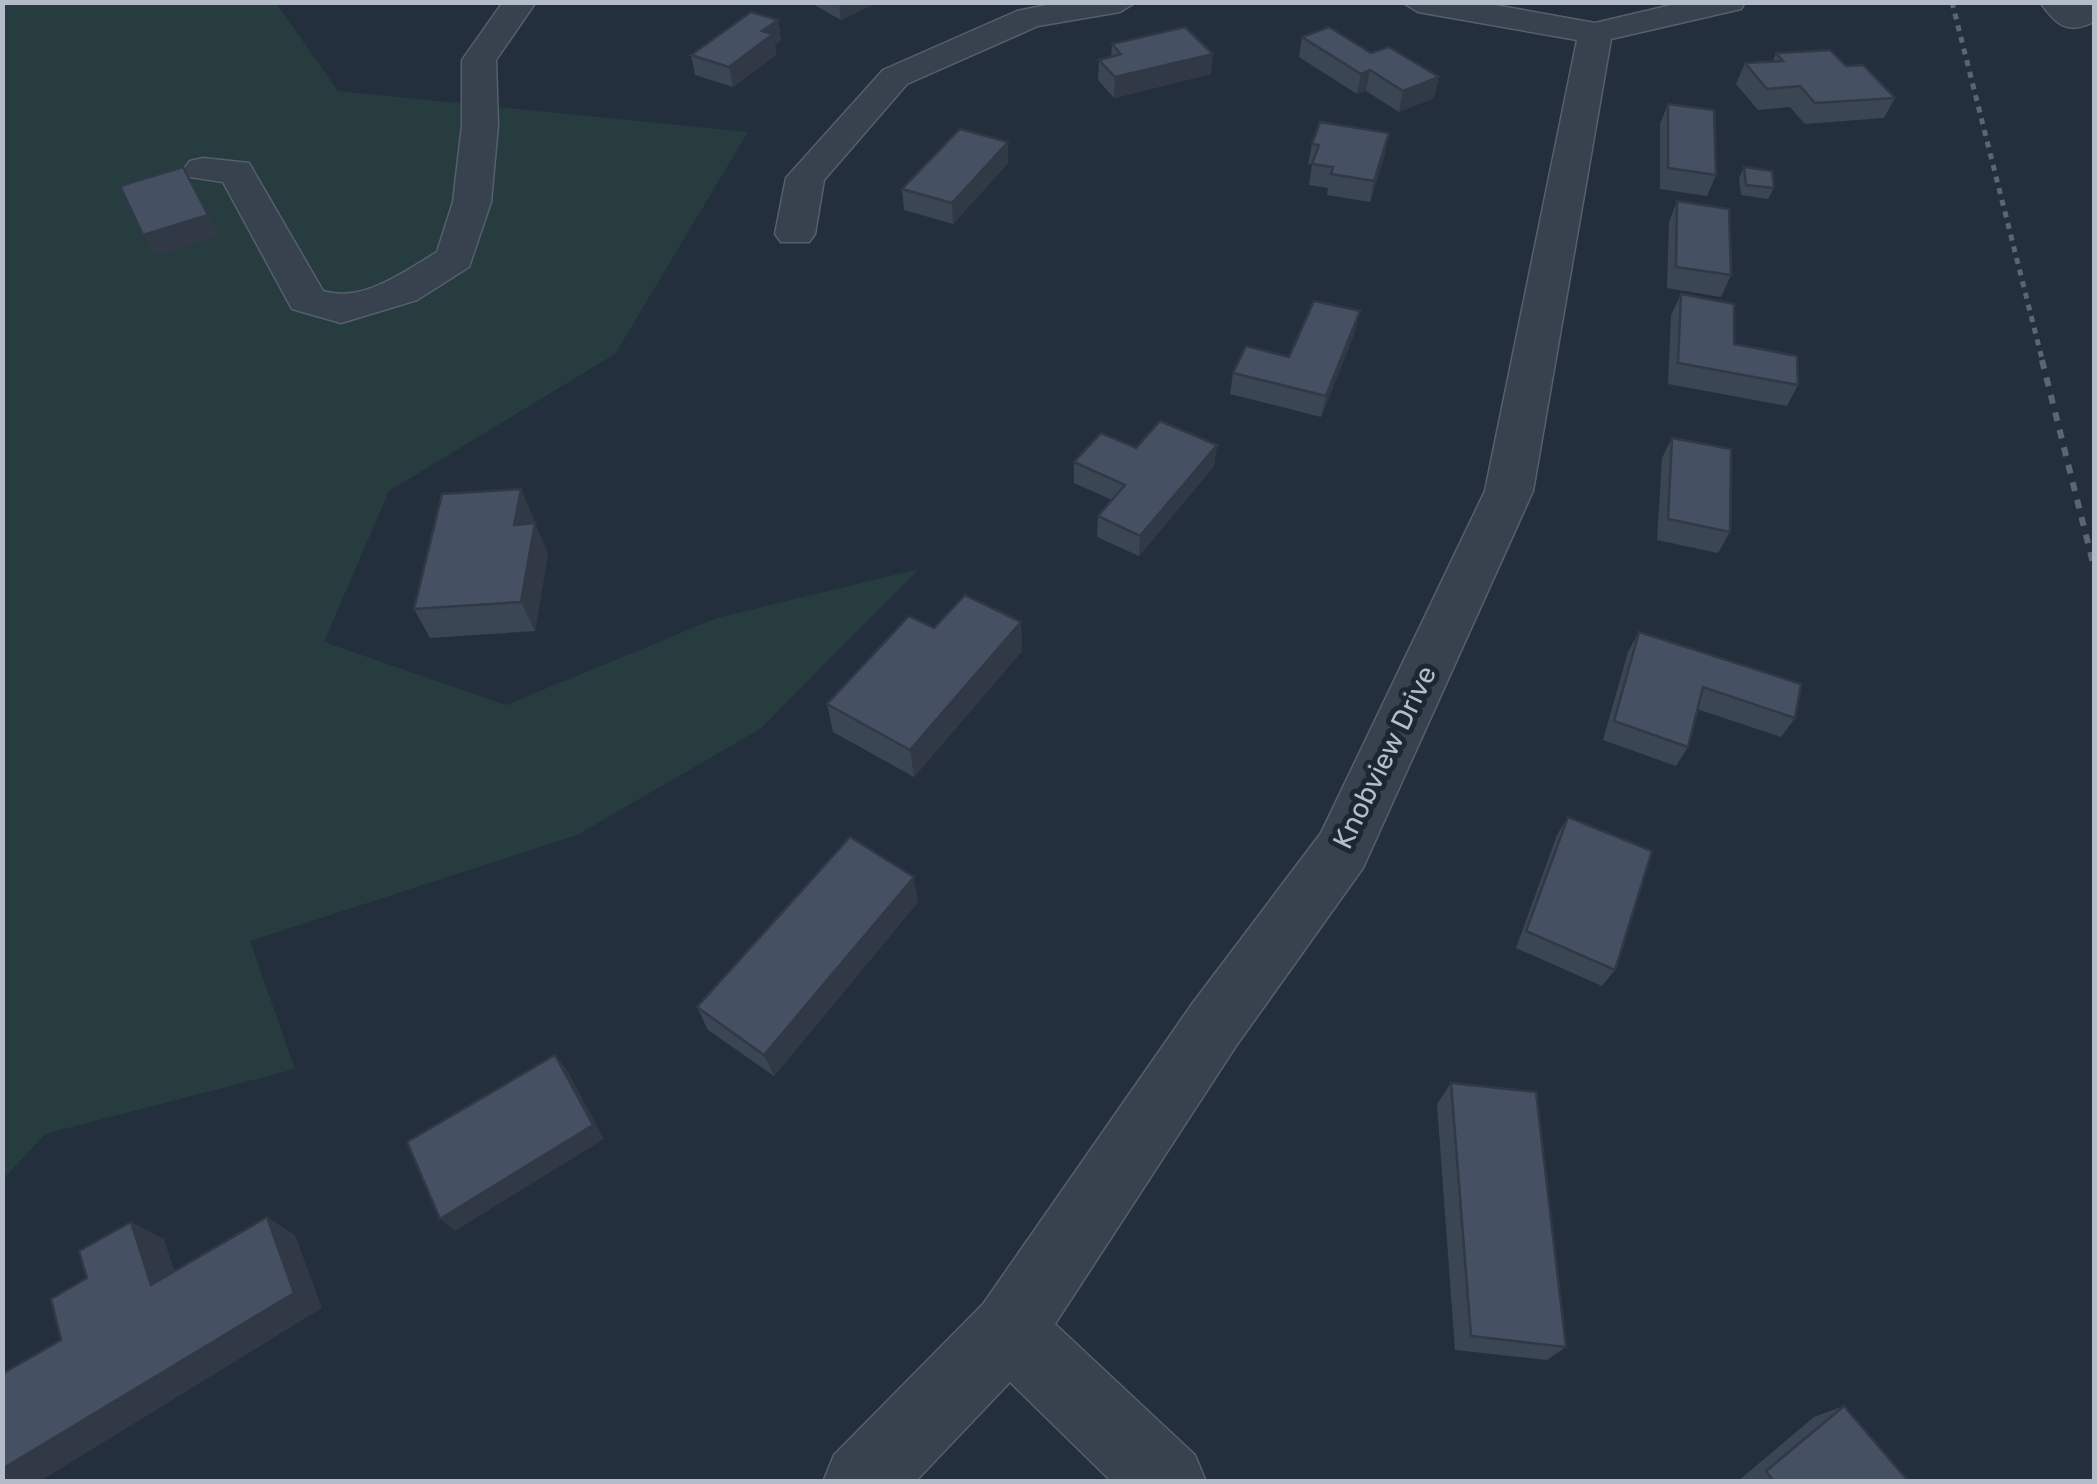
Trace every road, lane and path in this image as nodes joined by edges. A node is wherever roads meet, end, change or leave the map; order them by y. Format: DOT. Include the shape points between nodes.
graph roads {
  1 [pos="520,2"];
  2 [pos="1120,2"];
  3 [pos="1418,2"];
  4 [pos="2056,2"];
  5 [pos="1715,4"];
  6 [pos="2094,10"];
  7 [pos="1594,33"];
  8 [pos="203,168"];
  9 [pos="795,234"];
  10 [pos="1009,1330"];
  11 [pos="862,1482"];
  12 [pos="1168,1482"];
  1 -- 8 [label="street" via="478,60 472,202 456,258 402,291 341,310 307,300 236,170"];
  2 -- 9 [label="street" via="1029,18 895,78 805,178"];
  3 -- 7 [label="street"];
  4 -- 6 [label="street" via="2072,20"];
  5 -- 7 [label="street"];
  7 -- 10 [label="street, Knobview Drive" via="1509,491 1342,850 1208,1033"];
  10 -- 11 [label="street, Knobview Drive"];
  10 -- 12 [label="street"];
}
